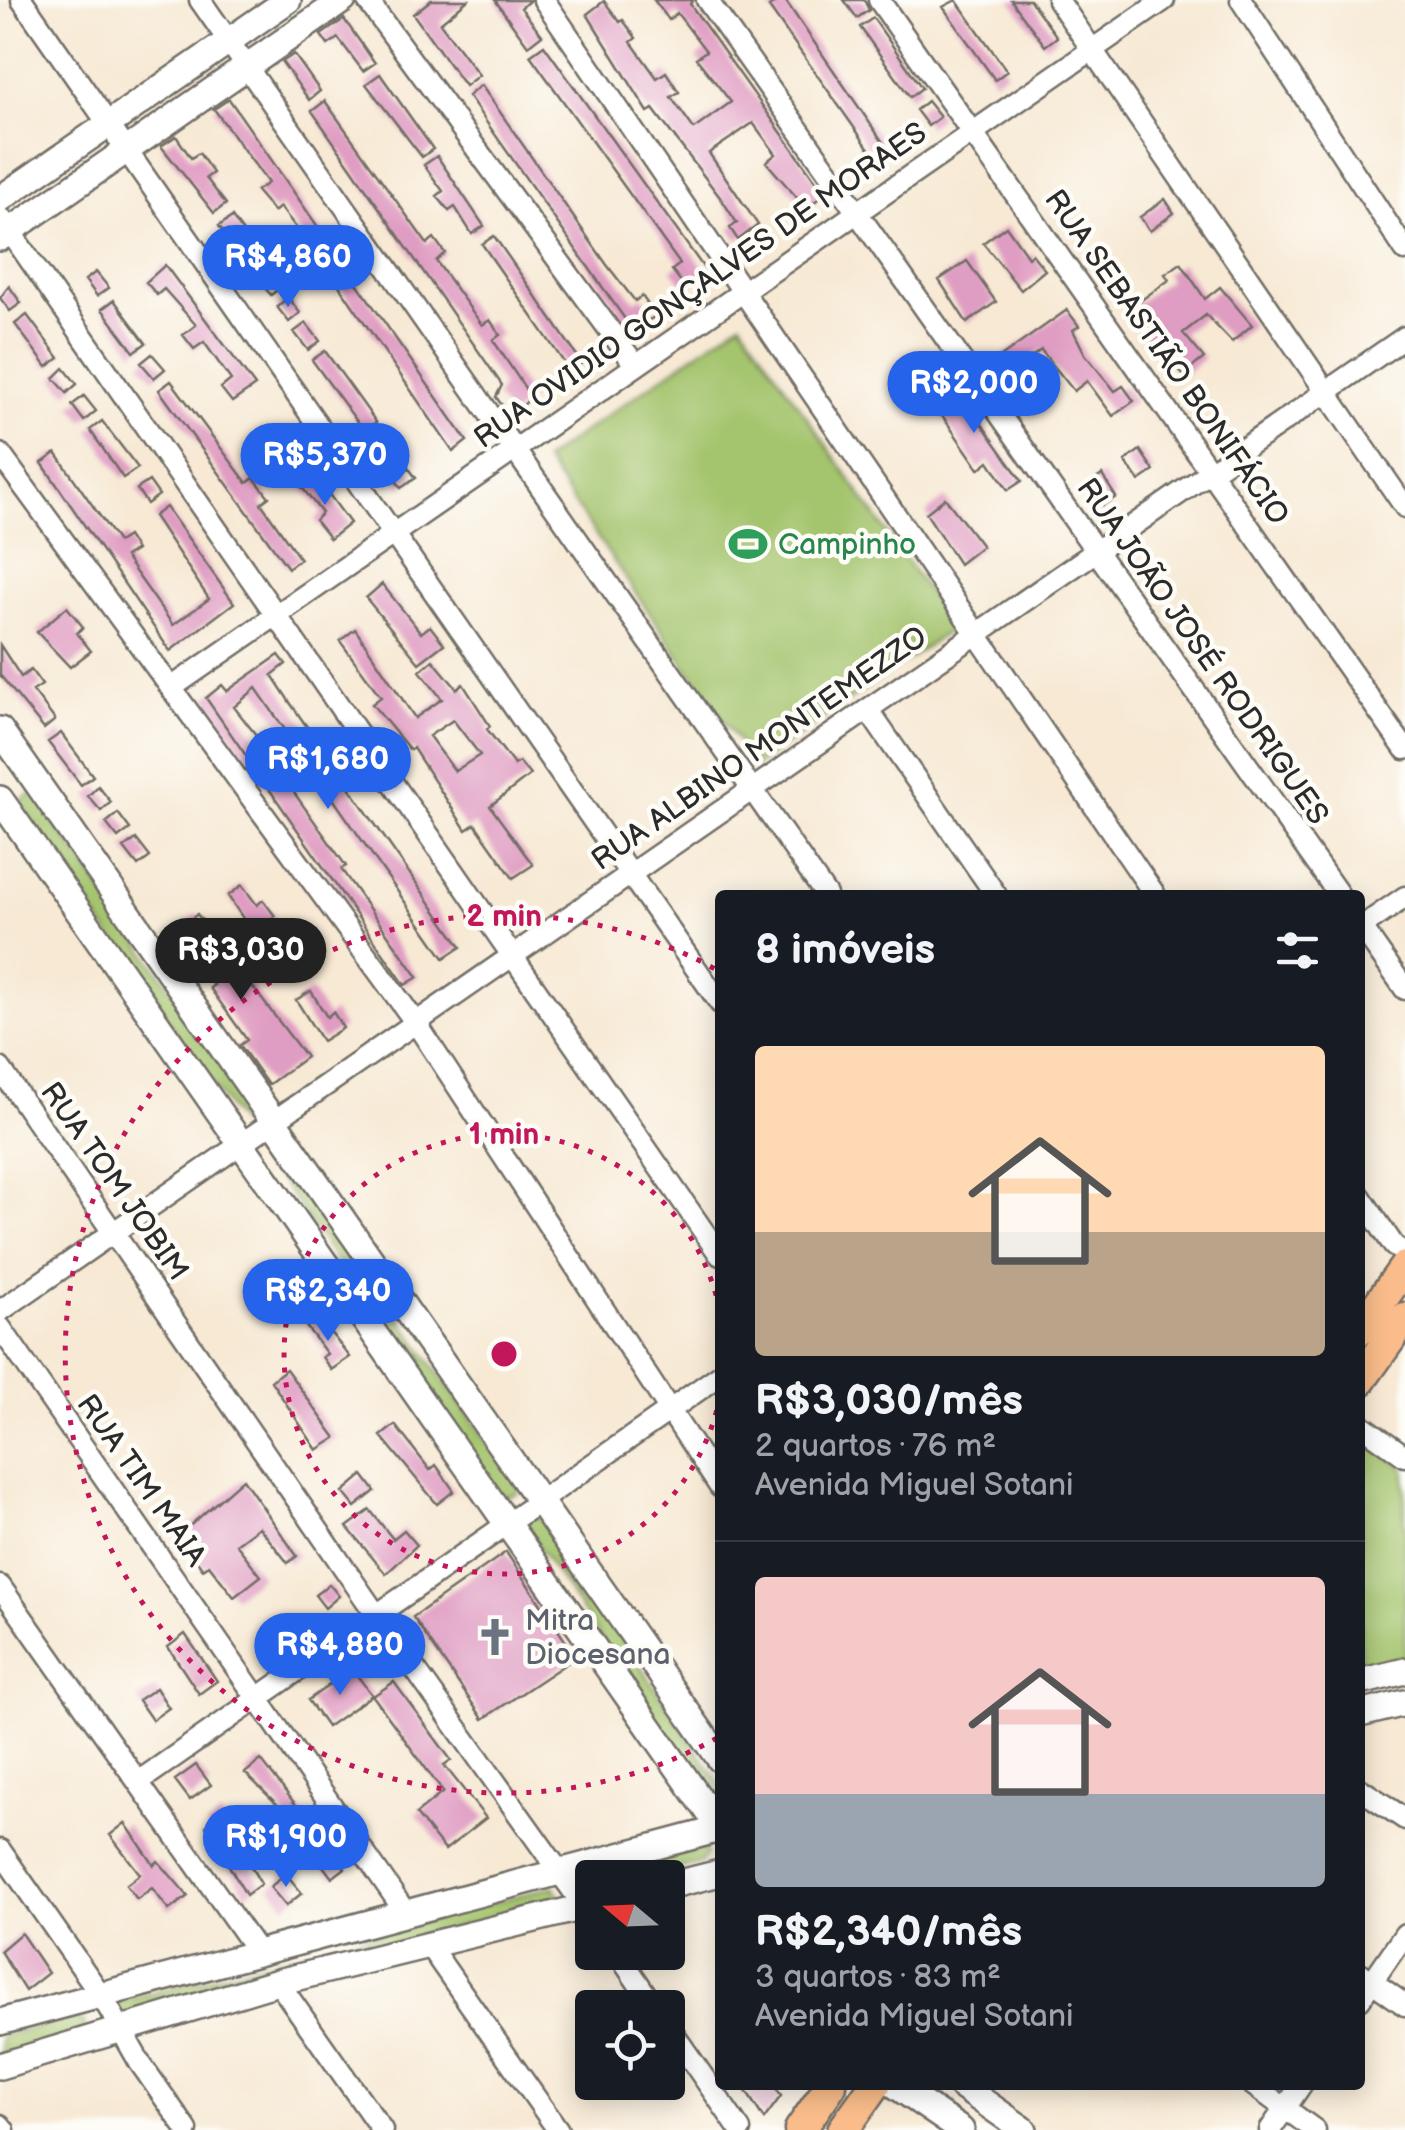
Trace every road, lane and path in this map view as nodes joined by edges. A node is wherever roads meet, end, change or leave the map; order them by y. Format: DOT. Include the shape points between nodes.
graph roads {
  1 [pos="22,0"];
  2 [pos="200,0"];
  3 [pos="288,0"];
  4 [pos="342,0"];
  5 [pos="367,0"];
  6 [pos="544,0"];
  7 [pos="708,0"];
  8 [pos="879,0"];
  9 [pos="1058,0"];
  10 [pos="1164,0"];
  11 [pos="1241,0"];
  12 [pos="229,41"];
  13 [pos="1093,50"];
  14 [pos="243,66"];
  15 [pos="109,124"];
  16 [pos="973,134"];
  17 [pos="124,150"];
  18 [pos="0,199"];
  19 [pos="858,213"];
  20 [pos="3,229"];
  21 [pos="1405,250"];
  22 [pos="743,292"];
  23 [pos="1405,337"];
  24 [pos="636,366"];
  25 [pos="1326,392"];
  26 [pos="515,450"];
  27 [pos="0,454"];
  28 [pos="1210,472"];
  29 [pos="1405,507"];
  30 [pos="395,532"];
  31 [pos="1096,551"];
  32 [pos="277,614"];
  33 [pos="977,634"];
  34 [pos="170,688"];
  35 [pos="868,710"];
  36 [pos="0,730"];
  37 [pos="1405,749"];
  38 [pos="33,777"];
  39 [pos="752,790"];
  40 [pos="0,800"];
  41 [pos="630,874"];
  42 [pos="822,890"];
  43 [pos="993,890"];
  44 [pos="1152,890"];
  45 [pos="1335,890"];
  46 [pos="1405,897"];
  47 [pos="1365,924"];
  48 [pos="1365,933"];
  49 [pos="513,956"];
  50 [pos="1405,988"];
  51 [pos="715,995"];
  52 [pos="416,1023"];
  53 [pos="0,1068"];
  54 [pos="275,1120"];
  55 [pos="243,1143"];
  56 [pos="1365,1203"];
  57 [pos="114,1232"];
  58 [pos="715,1248"];
  59 [pos="1405,1254"];
  60 [pos="1405,1268"];
  61 [pos="0,1311"];
  62 [pos="1405,1318"];
  63 [pos="1365,1323"];
  64 [pos="0,1327"];
  65 [pos="1365,1374"];
  66 [pos="715,1378"];
  67 [pos="670,1410"];
  68 [pos="1365,1428"];
  69 [pos="1405,1456"];
  70 [pos="715,1479"];
  71 [pos="540,1501"];
  72 [pos="508,1523"];
  73 [pos="0,1586"];
  74 [pos="376,1616"];
  75 [pos="1405,1671"];
  76 [pos="1365,1681"];
  77 [pos="258,1698"];
  78 [pos="1405,1703"];
  79 [pos="1365,1713"];
  80 [pos="715,1752"];
  81 [pos="138,1782"];
  82 [pos="1365,1792"];
  83 [pos="1405,1819"];
  84 [pos="715,1822"];
  85 [pos="715,1830"];
  86 [pos="0,1850"];
  87 [pos="562,1872"];
  88 [pos="715,1874"];
  89 [pos="685,1882"];
  90 [pos="575,1890"];
  91 [pos="406,1913"];
  92 [pos="575,1913"];
  93 [pos="1405,1934"];
  94 [pos="428,1944"];
  95 [pos="256,1950"];
  96 [pos="278,1982"];
  97 [pos="1365,1984"];
  98 [pos="1365,1985"];
  99 [pos="104,1998"];
  100 [pos="1405,2005"];
  101 [pos="0,2022"];
  102 [pos="121,2032"];
  103 [pos="685,2051"];
  104 [pos="0,2066"];
  105 [pos="828,2090"];
  106 [pos="871,2090"];
  107 [pos="902,2090"];
  108 [pos="967,2090"];
  109 [pos="1259,2090"];
  110 [pos="1298,2090"];
  111 [pos="1285,2108"];
  112 [pos="188,2130"];
  113 [pos="382,2130"];
  114 [pos="558,2130"];
  115 [pos="740,2130"];
  116 [pos="800,2130"];
  117 [pos="843,2130"];
  118 [pos="961,2130"];
  119 [pos="1024,2130"];
  120 [pos="1270,2130"];
  121 [pos="1315,2130"];
  1 -- 15 [label="street"];
  2 -- 12 [label="street"];
  3 -- 12 [label="street"];
  4 -- 14 [label="street"];
  5 -- 24 [label="street"];
  6 -- 22 [label="street"];
  7 -- 19 [label="street, RUA JOÃO JOSÉ RODRIGUES"];
  8 -- 16 [label="street, RUA SEBASTIÃO BONIFÁCIO"];
  9 -- 13 [label="street"];
  10 -- 13 [label="street, RUA OVIDIO GONÇALVES DE MORAES"];
  11 -- 21 [label="street"];
  12 -- 14 [label="street"];
  12 -- 15 [label="street"];
  13 -- 16 [label="street, RUA OVIDIO GONÇALVES DE MORAES"];
  13 -- 25 [label="street"];
  14 -- 17 [label="street"];
  14 -- 26 [label="street"];
  15 -- 17 [label="street"];
  15 -- 18 [label="street"];
  16 -- 19 [label="street, RUA OVIDIO GONÇALVES DE MORAES"];
  16 -- 28 [label="street, RUA SEBASTIÃO BONIFÁCIO"];
  17 -- 20 [label="street"];
  17 -- 30 [label="street"];
  19 -- 22 [label="street, RUA OVIDIO GONÇALVES DE MORAES"];
  19 -- 31 [label="street, RUA JOÃO JOSÉ RODRIGUES"];
  20 -- 32 [label="street"];
  22 -- 24 [label="street, RUA OVIDIO GONÇALVES DE MORAES"];
  22 -- 33 [label="street"];
  23 -- 25 [label="street, RUA ALBINO MONTEMEZZO"];
  24 -- 26 [label="street, RUA OVIDIO GONÇALVES DE MORAES"];
  25 -- 28 [label="street, RUA ALBINO MONTEMEZZO"];
  25 -- 29 [label="street"];
  26 -- 30 [label="street, RUA OVIDIO GONÇALVES DE MORAES"];
  26 -- 39 [label="street"];
  27 -- 34 [label="street"];
  28 -- 31 [label="street, RUA ALBINO MONTEMEZZO"];
  28 -- 37 [label="street, RUA SEBASTIÃO BONIFÁCIO"];
  30 -- 32 [label="street, RUA OVIDIO GONÇALVES DE MORAES"];
  30 -- 41 [label="street"];
  31 -- 33 [label="street, RUA ALBINO MONTEMEZZO"];
  31 -- 45 [label="street, RUA JOÃO JOSÉ RODRIGUES"];
  32 -- 34 [label="street, RUA OVIDIO GONÇALVES DE MORAES"];
  32 -- 49 [label="street"];
  33 -- 35 [label="street, RUA ALBINO MONTEMEZZO"];
  33 -- 44 [label="street"];
  34 -- 52 [label="street"];
  35 -- 39 [label="street, RUA ALBINO MONTEMEZZO"];
  35 -- 43 [label="street"];
  36 -- 38 [label="street"];
  38 -- 40 [label="street"];
  38 -- 54 [label="street"];
  39 -- 41 [label="street, RUA ALBINO MONTEMEZZO"];
  39 -- 42 [label="street"];
  40 -- 55 [label="street"];
  41 -- 49 [label="street, RUA ALBINO MONTEMEZZO"];
  41 -- 51 [label="street"];
  46 -- 47 [label="street"];
  48 -- 50 [label="street"];
  49 -- 52 [label="street, RUA ALBINO MONTEMEZZO"];
  49 -- 58 [label="street"];
  52 -- 54 [label="street, RUA ALBINO MONTEMEZZO"];
  52 -- 67 [label="street"];
  53 -- 57 [label="street, RUA TOM JOBIM"];
  54 -- 55 [label="street, RUA ALBINO MONTEMEZZO"];
  54 -- 71 [label="street"];
  55 -- 57 [label="street, RUA ALBINO MONTEMEZZO"];
  55 -- 72 [label="street"];
  56 -- 59 [label="street"];
  57 -- 61 [label="street, RUA ALBINO MONTEMEZZO"];
  57 -- 74 [label="street, RUA TOM JOBIM"];
  60 -- 63 [label="main road"];
  62 -- 65 [label="main road"];
  64 -- 77 [label="street, RUA TIM MAIA"];
  66 -- 67 [label="street"];
  67 -- 70 [label="street"];
  67 -- 71 [label="street"];
  68 -- 69 [label="street"];
  71 -- 72 [label="street"];
  71 -- 80 [label="street"];
  72 -- 74 [label="street"];
  72 -- 84 [label="street"];
  73 -- 81 [label="street"];
  74 -- 77 [label="street"];
  74 -- 87 [label="street, RUA TOM JOBIM"];
  75 -- 76 [label="street"];
  77 -- 81 [label="street"];
  77 -- 91 [label="street, RUA TIM MAIA"];
  78 -- 79 [label="street"];
  81 -- 95 [label="street"];
  82 -- 83 [label="street"];
  85 -- 87 [label="street"];
  86 -- 99 [label="street"];
  87 -- 90 [label="street, RUA TOM JOBIM"];
  87 -- 91 [label="street"];
  88 -- 89 [label="street"];
  91 -- 95 [label="street"];
  92 -- 94 [label="street"];
  93 -- 97 [label="street"];
  94 -- 96 [label="street"];
  94 -- 114 [label="street"];
  95 -- 99 [label="street"];
  96 -- 102 [label="street"];
  96 -- 113 [label="street"];
  98 -- 100 [label="street"];
  99 -- 101 [label="street"];
  99 -- 102 [label="street"];
  102 -- 104 [label="street"];
  102 -- 112 [label="street"];
  103 -- 115 [label="street"];
  105 -- 116 [label="main road"];
  106 -- 117 [label="main road"];
  107 -- 118 [label="street"];
  108 -- 119 [label="street"];
  109 -- 111 [label="street"];
  110 -- 111 [label="street"];
  111 -- 120 [label="street"];
  111 -- 121 [label="street"];
}
